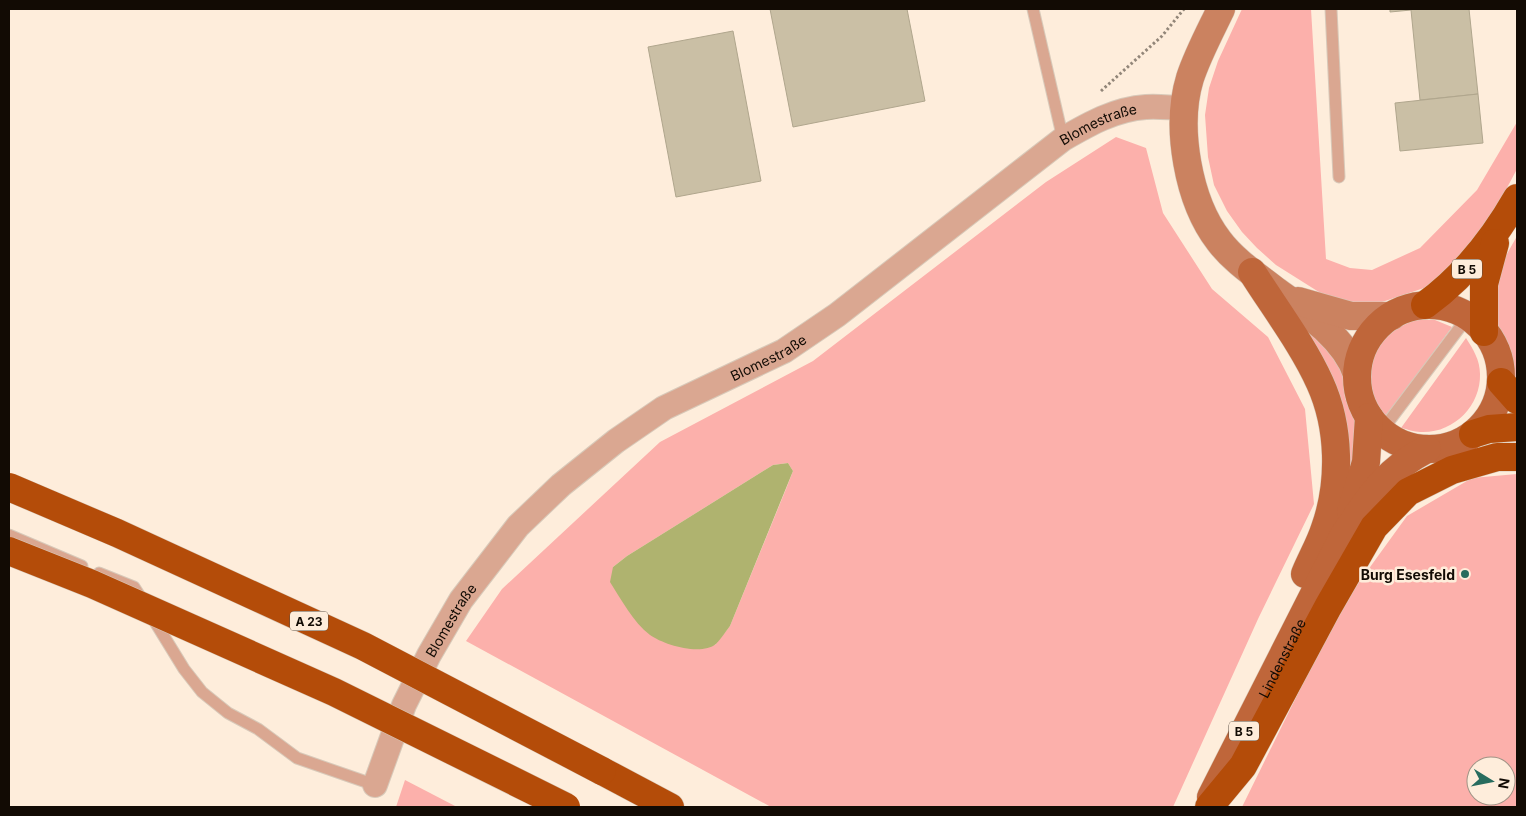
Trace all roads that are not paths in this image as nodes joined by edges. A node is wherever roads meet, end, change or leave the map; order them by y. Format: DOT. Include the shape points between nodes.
graph roads {
  1 [pos="1034,9"];
  2 [pos="1221,9"];
  3 [pos="1331,9"];
  4 [pos="1185,108"];
  5 [pos="1063,139"];
  6 [pos="1339,177"];
  7 [pos="1517,198"];
  8 [pos="1502,225"];
  9 [pos="1252,272"];
  10 [pos="1287,298"];
  11 [pos="1425,305"];
  12 [pos="1478,315"];
  13 [pos="1392,316"];
  14 [pos="1357,374"];
  15 [pos="1509,391"];
  16 [pos="1517,427"];
  17 [pos="1373,432"];
  18 [pos="1473,434"];
  19 [pos="1427,449"];
  20 [pos="1517,457"];
  21 [pos="9,487"];
  22 [pos="9,535"];
  23 [pos="1344,535"];
  24 [pos="9,551"];
  25 [pos="1298,625"];
  26 [pos="375,785"];
  27 [pos="566,807"];
  28 [pos="670,807"];
  29 [pos="1207,807"];
  1 -- 5 [label="lane"];
  2 -- 4 [label="main road" via="1190,80"];
  3 -- 6 [label="lane"];
  4 -- 5 [label="street, Blomestraße" via="1146,107 1105,116"];
  4 -- 9 [label="main road" via="1186,153 1196,198 1208,226 1220,243"];
  5 -- 26 [label="street, Blomestraße" via="900,268 806,336 784,351 664,408 561,485 518,526 461,600 404,705"];
  7 -- 8 [label="highway, B 5"];
  8 -- 11 [label="highway, B 5" via="1467,269"];
  8 -- 12 [label="highway, B 5" via="1486,272"];
  9 -- 10 [label="main road"];
  9 -- 25 [label="main road" via="1320,382 1331,416 1335,487 1325,529 1301,581"];
  10 -- 13 [label="main road" via="1351,316"];
  10 -- 14 [label="main road" via="1337,342 1350,358"];
  11 -- 12 [label="main road"];
  11 -- 13 [label="main road"];
  12 -- 15 [label="main road"];
  12 -- 17 [label="lane"];
  13 -- 14 [label="main road" via="1365,343"];
  14 -- 17 [label="main road" via="1359,396"];
  15 -- 18 [label="main road"];
  16 -- 18 [label="highway"];
  17 -- 19 [label="main road" via="1406,446"];
  17 -- 23 [label="main road, Lindenstraße / B 5"];
  18 -- 19 [label="main road" via="1451,446"];
  19 -- 23 [label="main road, Lindenstraße / B 5" via="1404,461 1387,477"];
  20 -- 29 [label="highway" via="1497,457 1452,470 1408,492 1374,527 1243,766"];
  21 -- 28 [label="highway, A 23, bridge" via="118,533 363,646"];
  22 -- 26 [label="lane" via="134,587 184,669 202,692 297,758"];
  23 -- 25 [label="main road, Lindenstraße / B 5"];
  24 -- 27 [label="highway, bridge" via="92,584 334,692"];
  25 -- 29 [label="main road, Lindenstraße / B 5"];
}
